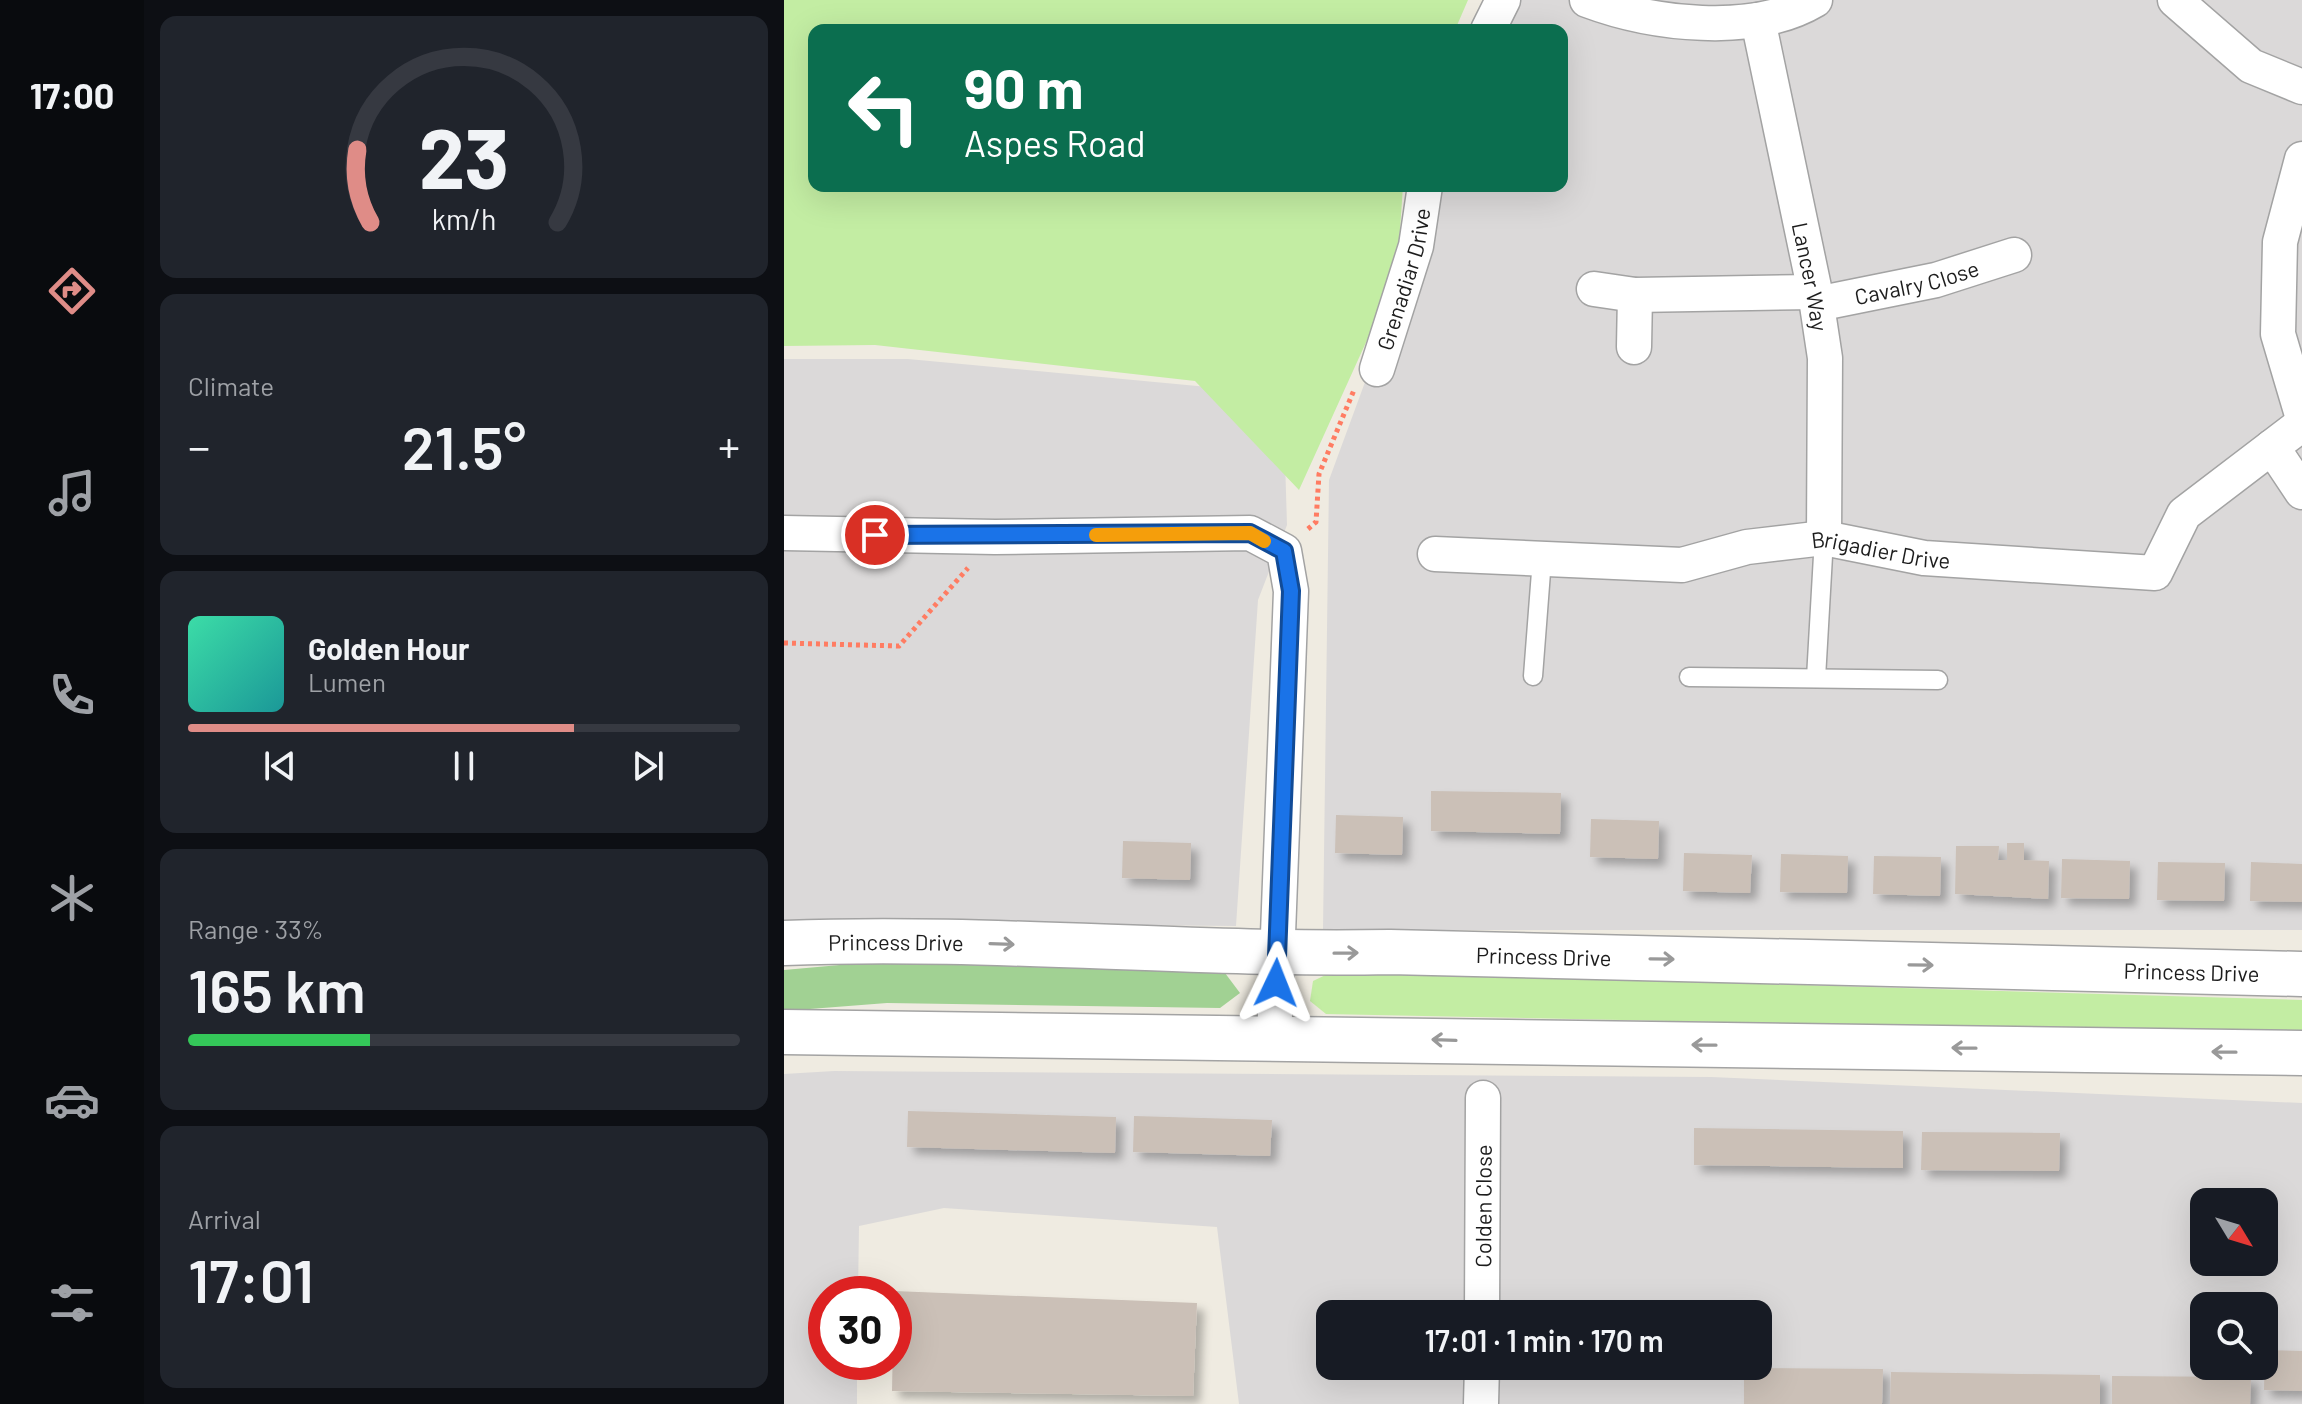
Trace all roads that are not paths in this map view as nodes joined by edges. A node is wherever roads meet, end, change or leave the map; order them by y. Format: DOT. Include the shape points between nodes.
graph roads {
  1 [pos="1503,0"];
  2 [pos="1587,0"];
  3 [pos="1815,0"];
  4 [pos="2175,0"];
  5 [pos="1758,20"];
  6 [pos="1491,24"];
  7 [pos="2302,87"];
  8 [pos="2302,159"];
  9 [pos="1424,192"];
  10 [pos="2014,255"];
  11 [pos="1594,289"];
  12 [pos="1635,295"];
  13 [pos="1816,298"];
  14 [pos="1634,347"];
  15 [pos="1377,369"];
  16 [pos="2302,415"];
  17 [pos="2302,424"];
  18 [pos="2272,447"];
  19 [pos="2302,492"];
  20 [pos="784,533"];
  21 [pos="1824,538"];
  22 [pos="1435,554"];
  23 [pos="1542,559"];
  24 [pos="1533,676"];
  25 [pos="1689,677"];
  26 [pos="1816,678"];
  27 [pos="1938,680"];
  28 [pos="784,943"];
  29 [pos="1276,955"];
  30 [pos="2302,974"];
  31 [pos="784,1032"];
  32 [pos="1274,1040"];
  33 [pos="2302,1053"];
  34 [pos="1483,1098"];
  35 [pos="1482,1300"];
  36 [pos="1482,1380"];
  37 [pos="1481,1404"];
  1 -- 6 [label="street"];
  2 -- 5 [label="street" via="1667,22"];
  3 -- 5 [label="street"];
  4 -- 7 [label="street" via="2251,66"];
  5 -- 13 [label="street, Lancer Way"];
  8 -- 16 [label="street" via="2280,242 2278,334"];
  9 -- 15 [label="street, Grenadiar Drive" via="1416,246"];
  10 -- 13 [label="street, Cavalry Close" via="1936,280"];
  11 -- 12 [label="street, Cavalry Close"];
  12 -- 13 [label="street, Cavalry Close"];
  12 -- 14 [label="street"];
  13 -- 21 [label="street, Lancer Way" via="1825,358"];
  17 -- 18 [label="street, Brigadier Drive"];
  18 -- 19 [label="street"];
  18 -- 21 [label="street, Brigadier Drive" via="2184,514 2155,573 1924,558"];
  20 -- 29 [label="street" via="1250,533 1284,551 1291,591"];
  21 -- 23 [label="street, Brigadier Drive" via="1747,547 1682,565"];
  21 -- 26 [label="lane"];
  22 -- 23 [label="street, Brigadier Drive"];
  23 -- 24 [label="lane"];
  25 -- 26 [label="lane"];
  26 -- 27 [label="lane"];
  28 -- 29 [label="street, Princess Drive, one-way" via="877,939"];
  29 -- 30 [label="street, Princess Drive, one-way" via="1390,952"];
  29 -- 32 [label="street"];
  31 -- 32 [label="street"];
  33 -- 32 [label="street, one-way"];
  34 -- 35 [label="street, Colden Close"];
  36 -- 37 [label="street"];
}
